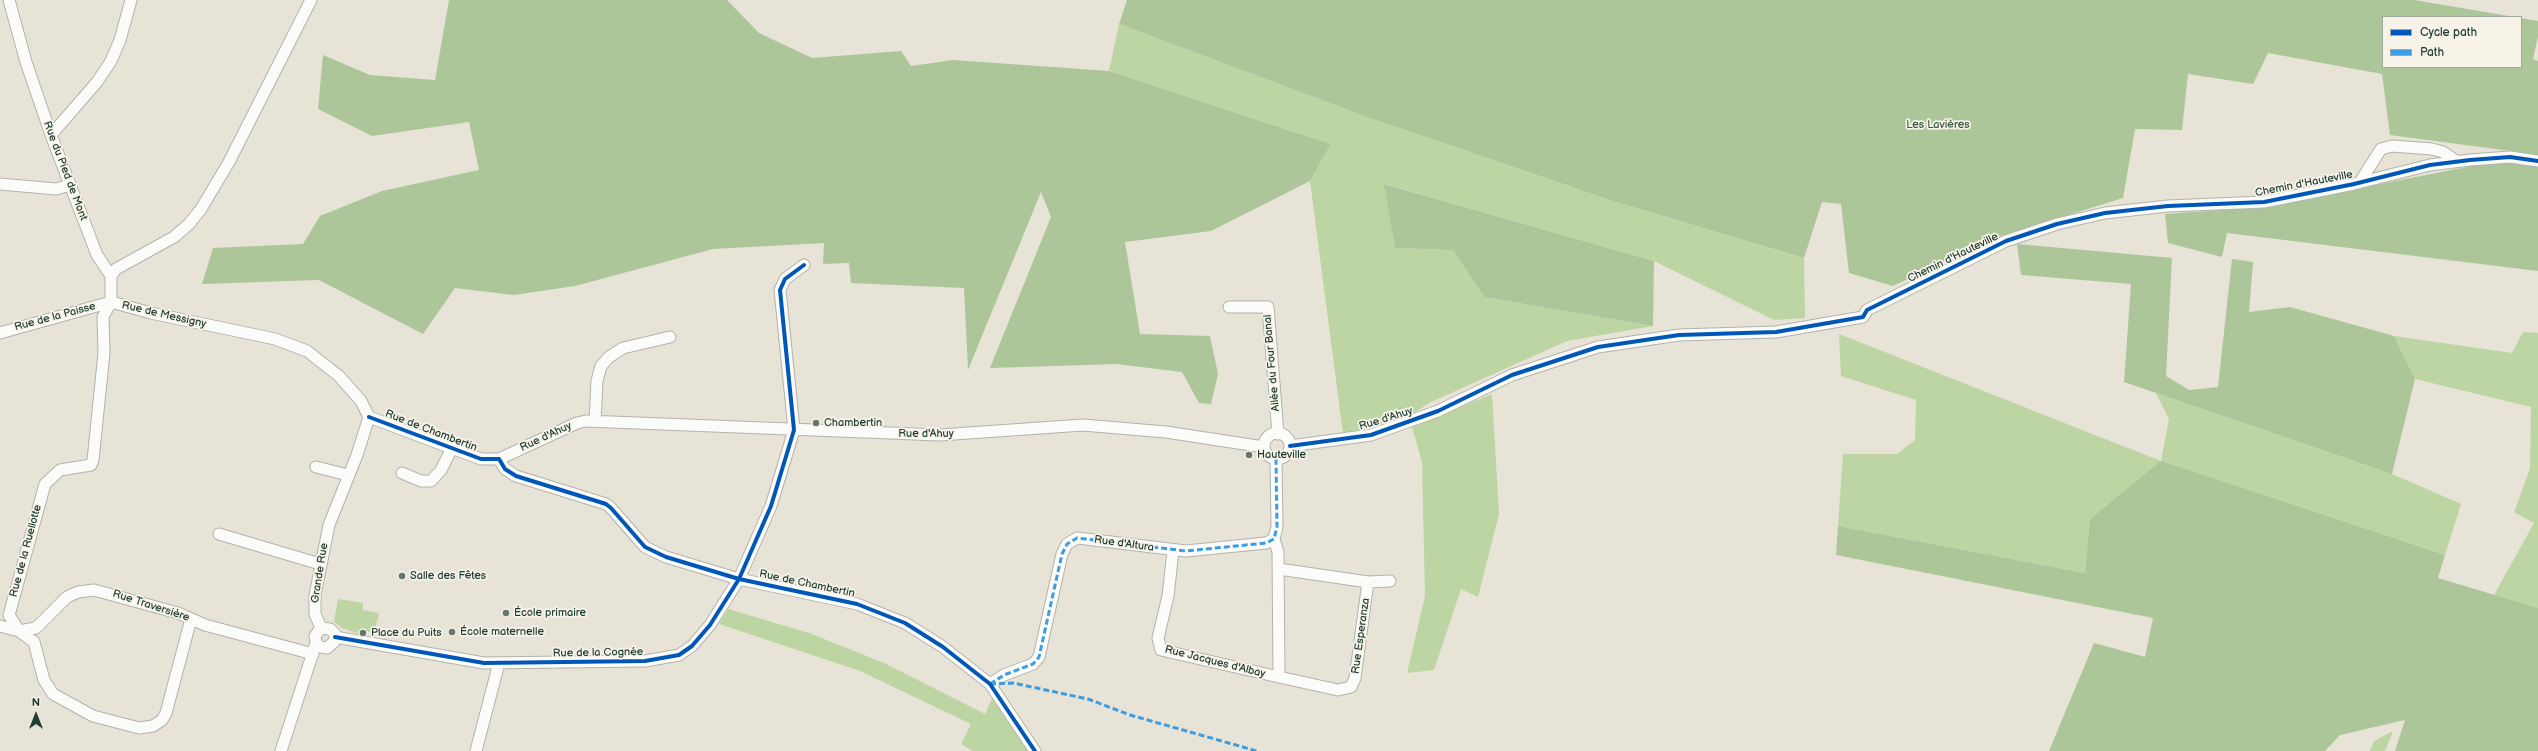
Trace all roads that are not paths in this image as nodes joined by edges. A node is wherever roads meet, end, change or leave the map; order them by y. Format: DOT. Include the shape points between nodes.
graph roads {
  1 [pos="9,0"];
  2 [pos="131,0"];
  3 [pos="311,0"];
  4 [pos="51,135"];
  5 [pos="2456,161"];
  6 [pos="2538,161"];
  7 [pos="2360,182"];
  8 [pos="0,184"];
  9 [pos="70,185"];
  10 [pos="804,265"];
  11 [pos="111,276"];
  12 [pos="110,302"];
  13 [pos="1229,307"];
  14 [pos="0,332"];
  15 [pos="670,337"];
  16 [pos="1438,411"];
  17 [pos="369,417"];
  18 [pos="595,421"];
  19 [pos="794,430"];
  20 [pos="1278,434"];
  21 [pos="1290,446"];
  22 [pos="1264,447"];
  23 [pos="452,448"];
  24 [pos="499,459"];
  25 [pos="1276,459"];
  26 [pos="316,466"];
  27 [pos="402,473"];
  28 [pos="348,476"];
  29 [pos="219,534"];
  30 [pos="1274,539"];
  31 [pos="1173,551"];
  32 [pos="320,564"];
  33 [pos="1279,569"];
  34 [pos="739,579"];
  35 [pos="1390,581"];
  36 [pos="1368,582"];
  37 [pos="191,619"];
  38 [pos="0,626"];
  39 [pos="321,628"];
  40 [pos="19,631"];
  41 [pos="335,638"];
  42 [pos="314,648"];
  43 [pos="499,663"];
  44 [pos="1279,678"];
  45 [pos="990,684"];
  46 [pos="281,751"];
  47 [pos="476,751"];
  48 [pos="1035,751"];
  1 -- 4 [label="street, Rue du Pied de Mont" via="26,62"];
  2 -- 4 [label="street" via="112,61"];
  3 -- 11 [label="street" via="229,162 202,209 174,237 116,269"];
  4 -- 9 [label="street, Rue du Pied de Mont"];
  5 -- 6 [label="street, Chemin d'Hauteville" via="2510,157"];
  5 -- 7 [label="street, Chemin d'Hauteville"];
  5 -- 7 [label="street" via="2444,152 2432,149 2392,146 2381,149"];
  7 -- 16 [label="street, Chemin d'Hauteville" via="2264,202 2168,206 2105,213 2057,224 2006,241 1951,267 1867,310 1863,317 1776,332 1679,335 1598,346 1512,375"];
  8 -- 9 [label="street" via="56,189"];
  9 -- 11 [label="street, Rue du Pied de Mont" via="97,255"];
  10 -- 19 [label="street" via="785,279 780,290"];
  11 -- 12 [label="street, Rue de Messigny"];
  12 -- 14 [label="street, Rue de la Paisse"];
  12 -- 17 [label="street, Rue de Messigny" via="274,339 307,351 348,386"];
  12 -- 40 [label="street, Rue de la Ruellotte" via="103,317 104,353 91,465 60,470 49,478 43,488 9,615"];
  13 -- 20 [label="street, Allée du Four Banal" via="1268,307"];
  15 -- 18 [label="street" via="623,348 601,366 597,381"];
  16 -- 21 [label="street, Rue d'Ahuy" via="1371,435"];
  17 -- 23 [label="street, Rue de Chambertin"];
  17 -- 28 [label="street, Grande Rue"];
  18 -- 19 [label="street, Rue d'Ahuy"];
  18 -- 24 [label="street, Rue d'Ahuy" via="577,423"];
  19 -- 22 [label="street, Rue d'Ahuy" via="940,435 1083,425 1166,432"];
  19 -- 34 [label="street, Rue de la Cognée" via="771,506"];
  20 -- 21 [label="street" via="1286,437"];
  20 -- 22 [label="street" via="1268,437"];
  21 -- 25 [label="street" via="1286,455"];
  22 -- 25 [label="street" via="1267,454"];
  23 -- 24 [label="street, Rue de Chambertin" via="481,459"];
  23 -- 27 [label="street" via="441,470 431,481 421,481"];
  24 -- 34 [label="street, Rue de Chambertin" via="507,471 516,476 592,499 611,508 637,540 654,552"];
  25 -- 30 [label="street" via="1278,518"];
  26 -- 28 [label="street"];
  28 -- 32 [label="street, Grande Rue" via="329,525"];
  29 -- 32 [label="street"];
  30 -- 31 [label="street, Rue d'Altura" via="1254,546"];
  30 -- 33 [label="street, Rue Jacques d'Albay"];
  31 -- 44 [label="street, Rue Jacques d'Albay" via="1168,596 1158,638 1161,650"];
  31 -- 45 [label="street, Rue d'Altura" via="1086,539 1072,540 1062,554 1039,657 1033,664"];
  32 -- 39 [label="street, Grande Rue" via="314,605"];
  33 -- 36 [label="street, Rue Esperanza"];
  33 -- 44 [label="street, Rue Jacques d'Albay"];
  34 -- 43 [label="street, Rue de la Cognée" via="703,634 679,655 630,662"];
  34 -- 45 [label="street, Rue de Chambertin" via="872,609 905,623 932,639"];
  35 -- 36 [label="street, Rue Esperanza"];
  36 -- 44 [label="street, Rue Esperanza" via="1355,678 1351,687 1338,690"];
  37 -- 40 [label="street, Rue Traversière" via="100,590 88,590 66,597 36,628"];
  37 -- 40 [label="street, Rue de la Ruellotte" via="166,713 158,723 143,728 99,718 57,697 46,684 34,642"];
  37 -- 42 [label="street, Rue Traversière"];
  38 -- 40 [label="street, Rue Traversière"];
  39 -- 41 [label="street, Rue de la Cognée" via="330,629"];
  39 -- 42 [label="street" via="315,636"];
  41 -- 42 [label="street" via="328,648"];
  41 -- 43 [label="street, Rue de la Cognée" via="467,662"];
  42 -- 46 [label="street"];
  43 -- 47 [label="street"];
  45 -- 48 [label="street, Rue de Chambertin"];
}
